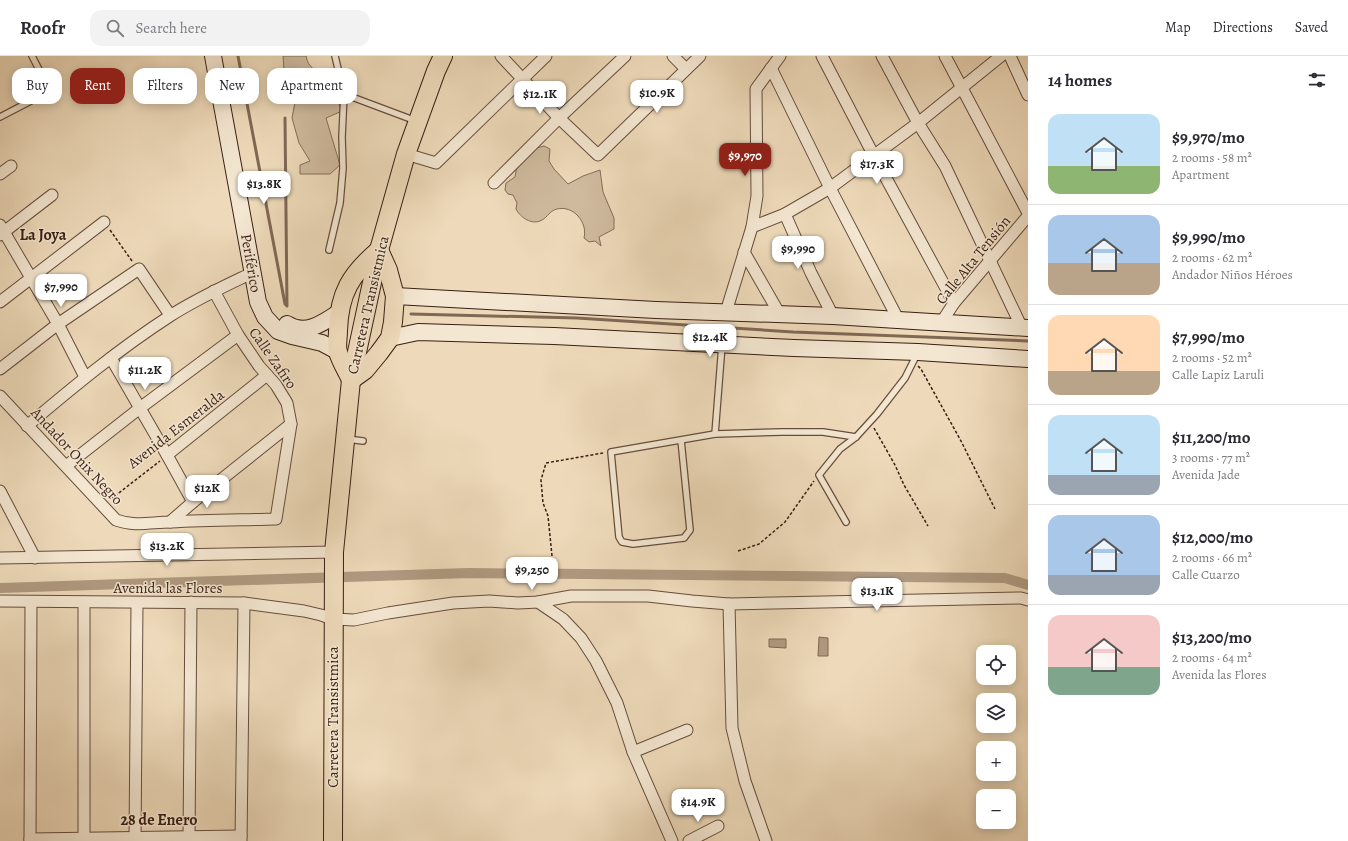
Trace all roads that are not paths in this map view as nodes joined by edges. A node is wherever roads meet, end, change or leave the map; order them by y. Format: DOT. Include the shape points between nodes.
graph roads {
  1 [pos="32,56"];
  2 [pos="213,56"];
  3 [pos="222,56"];
  4 [pos="335,56"];
  5 [pos="443,56"];
  6 [pos="501,56"];
  7 [pos="546,56"];
  8 [pos="625,56"];
  9 [pos="673,56"];
  10 [pos="700,56"];
  11 [pos="780,56"];
  12 [pos="822,56"];
  13 [pos="882,56"];
  14 [pos="945,56"];
  15 [pos="1001,56"];
  16 [pos="1010,56"];
  17 [pos="338,68"];
  18 [pos="771,68"];
  19 [pos="686,69"];
  20 [pos="521,79"];
  21 [pos="962,89"];
  22 [pos="1028,95"];
  23 [pos="357,99"];
  24 [pos="344,104"];
  25 [pos="0,117"];
  26 [pos="558,118"];
  27 [pos="418,122"];
  28 [pos="918,123"];
  29 [pos="406,154"];
  30 [pos="874,156"];
  31 [pos="10,166"];
  32 [pos="0,174"];
  33 [pos="494,183"];
  34 [pos="830,188"];
  35 [pos="52,195"];
  36 [pos="1028,213"];
  37 [pos="785,214"];
  38 [pos="1028,216"];
  39 [pos="104,222"];
  40 [pos="752,227"];
  41 [pos="1,231"];
  42 [pos="329,250"];
  43 [pos="379,250"];
  44 [pos="744,252"];
  45 [pos="990,262"];
  46 [pos="254,272"];
  47 [pos="32,278"];
  48 [pos="214,291"];
  49 [pos="395,296"];
  50 [pos="0,302"];
  51 [pos="954,303"];
  52 [pos="726,312"];
  53 [pos="338,313"];
  54 [pos="779,313"];
  55 [pos="170,315"];
  56 [pos="834,316"];
  57 [pos="898,320"];
  58 [pos="274,321"];
  59 [pos="941,323"];
  60 [pos="58,324"];
  61 [pos="1025,328"];
  62 [pos="238,335"];
  63 [pos="390,338"];
  64 [pos="722,344"];
  65 [pos="337,351"];
  66 [pos="916,357"];
  67 [pos="111,358"];
  68 [pos="1028,359"];
  69 [pos="0,369"];
  70 [pos="267,375"];
  71 [pos="85,377"];
  72 [pos="351,380"];
  73 [pos="0,396"];
  74 [pos="140,408"];
  75 [pos="291,424"];
  76 [pos="27,426"];
  77 [pos="715,434"];
  78 [pos="856,437"];
  79 [pos="345,438"];
  80 [pos="681,440"];
  81 [pos="363,441"];
  82 [pos="167,455"];
  83 [pos="66,466"];
  84 [pos="0,491"];
  85 [pos="192,502"];
  86 [pos="276,519"];
  87 [pos="170,522"];
  88 [pos="846,522"];
  89 [pos="0,558"];
  90 [pos="35,558"];
  91 [pos="334,558"];
  92 [pos="1028,600"];
  93 [pos="0,602"];
  94 [pos="31,602"];
  95 [pos="84,602"];
  96 [pos="190,602"];
  97 [pos="538,602"];
  98 [pos="137,603"];
  99 [pos="244,603"];
  100 [pos="730,604"];
  101 [pos="333,619"];
  102 [pos="687,730"];
  103 [pos="633,752"];
  104 [pos="718,826"];
  105 [pos="241,838"];
  106 [pos="135,839"];
  107 [pos="189,839"];
  108 [pos="30,840"];
  109 [pos="84,840"];
  110 [pos="333,841"];
  111 [pos="672,841"];
  112 [pos="689,841"];
  113 [pos="766,841"];
  1 -- 25 [label="lane" via="50,91"];
  2 -- 46 [label="street, Periférico"];
  3 -- 58 [label="street, Periférico"];
  4 -- 17 [label="lane"];
  5 -- 27 [label="main road, Carretera Transistmica"];
  6 -- 20 [label="street"];
  7 -- 20 [label="street"];
  8 -- 26 [label="street"];
  9 -- 19 [label="street"];
  10 -- 19 [label="street"];
  11 -- 18 [label="street"];
  12 -- 30 [label="street"];
  13 -- 28 [label="street"];
  14 -- 21 [label="street"];
  15 -- 21 [label="street"];
  16 -- 22 [label="street"];
  18 -- 34 [label="street"];
  18 -- 40 [label="street" via="756,88 757,196"];
  19 -- 26 [label="street" via="598,155"];
  20 -- 26 [label="street"];
  20 -- 29 [label="street" via="436,163"];
  21 -- 28 [label="street"];
  21 -- 36 [label="street"];
  23 -- 27 [label="lane"];
  24 -- 42 [label="lane" via="340,204"];
  26 -- 33 [label="street"];
  27 -- 29 [label="main road, Carretera Transistmica"];
  28 -- 30 [label="street"];
  28 -- 45 [label="street" via="945,166"];
  29 -- 43 [label="main road, Carretera Transistmica"];
  30 -- 34 [label="street"];
  30 -- 51 [label="street"];
  31 -- 32 [label="street"];
  34 -- 37 [label="street"];
  34 -- 57 [label="street"];
  35 -- 41 [label="street"];
  37 -- 40 [label="street"];
  37 -- 56 [label="street"];
  38 -- 45 [label="street, Calle Alta Tensión"];
  39 -- 47 [label="street"];
  40 -- 44 [label="street"];
  41 -- 47 [label="street"];
  43 -- 49 [label="main road"];
  43 -- 53 [label="main road" via="364,263 351,280"];
  43 -- 72 [label="main road, Carretera Transistmica"];
  44 -- 52 [label="street"];
  44 -- 54 [label="street"];
  45 -- 51 [label="street, Calle Alta Tensión"];
  45 -- 61 [label="street"];
  46 -- 48 [label="street"];
  46 -- 58 [label="street, Periférico" via="258,302 264,317"];
  47 -- 50 [label="street"];
  47 -- 60 [label="street"];
  48 -- 55 [label="street"];
  48 -- 62 [label="street, Calle Zafiro"];
  49 -- 52 [label="street"];
  49 -- 63 [label="main road" via="394,322"];
  51 -- 59 [label="street, Calle Alta Tensión"];
  52 -- 54 [label="street"];
  53 -- 58 [label="street, Periférico" via="314,328 294,328"];
  53 -- 65 [label="main road"];
  54 -- 56 [label="street"];
  55 -- 60 [label="street" via="139,270"];
  55 -- 67 [label="street"];
  56 -- 57 [label="street"];
  57 -- 59 [label="street"];
  58 -- 65 [label="street, Periférico" via="278,331 322,343"];
  59 -- 61 [label="street"];
  60 -- 69 [label="street"];
  60 -- 71 [label="street"];
  62 -- 70 [label="street, Calle Zafiro"];
  62 -- 74 [label="street"];
  63 -- 64 [label="street" via="418,332 600,337"];
  63 -- 72 [label="main road" via="365,370"];
  64 -- 66 [label="street"];
  64 -- 77 [label="lane"];
  65 -- 72 [label="main road"];
  66 -- 68 [label="street"];
  66 -- 78 [label="lane" via="905,378"];
  67 -- 71 [label="street"];
  67 -- 74 [label="street"];
  70 -- 75 [label="street, Calle Zafiro" via="287,403"];
  70 -- 82 [label="street, Avenida Esmeralda"];
  71 -- 76 [label="street"];
  72 -- 79 [label="main road, Carretera Transistmica"];
  73 -- 76 [label="street, Andador Onix Negro"];
  74 -- 82 [label="street"];
  74 -- 83 [label="street"];
  75 -- 85 [label="street"];
  75 -- 86 [label="street, Calle Zafiro"];
  76 -- 83 [label="street, Andador Onix Negro"];
  77 -- 78 [label="lane" via="823,432"];
  77 -- 80 [label="lane"];
  78 -- 88 [label="lane" via="840,449 819,475"];
  79 -- 81 [label="lane"];
  79 -- 91 [label="main road, Carretera Transistmica"];
  80 -- 80 [label="lane" via="690,530 684,538 633,544 622,542 618,537 611,452"];
  82 -- 85 [label="street"];
  83 -- 87 [label="street, Andador Onix Negro" via="116,520 138,524"];
  84 -- 90 [label="street"];
  85 -- 87 [label="street"];
  86 -- 87 [label="street, Andador Onix Negro"];
  89 -- 90 [label="street, Avenida las Flores"];
  90 -- 91 [label="street, Avenida las Flores"];
  91 -- 101 [label="main road, Carretera Transistmica"];
  92 -- 100 [label="street, Avenida las Flores" via="1021,598"];
  93 -- 94 [label="street, Avenida las Flores"];
  94 -- 95 [label="street, Avenida las Flores"];
  94 -- 108 [label="street"];
  95 -- 98 [label="street, Avenida las Flores"];
  95 -- 109 [label="street"];
  96 -- 98 [label="street, Avenida las Flores"];
  96 -- 99 [label="street, Avenida las Flores"];
  96 -- 107 [label="street"];
  97 -- 100 [label="street, Avenida las Flores" via="571,596 598,595 648,596"];
  97 -- 101 [label="street, Avenida las Flores" via="453,603 354,620"];
  97 -- 103 [label="street" via="563,619 581,638 596,661 617,703"];
  98 -- 106 [label="street"];
  99 -- 101 [label="street, Avenida las Flores" via="304,611"];
  99 -- 105 [label="street"];
  100 -- 113 [label="street" via="732,728 745,781"];
  101 -- 110 [label="main road, Carretera Transistmica"];
  102 -- 103 [label="street"];
  103 -- 111 [label="street"];
  104 -- 112 [label="street"];
  105 -- 107 [label="street"];
  106 -- 107 [label="street"];
  106 -- 109 [label="street"];
  108 -- 109 [label="street"];
}
